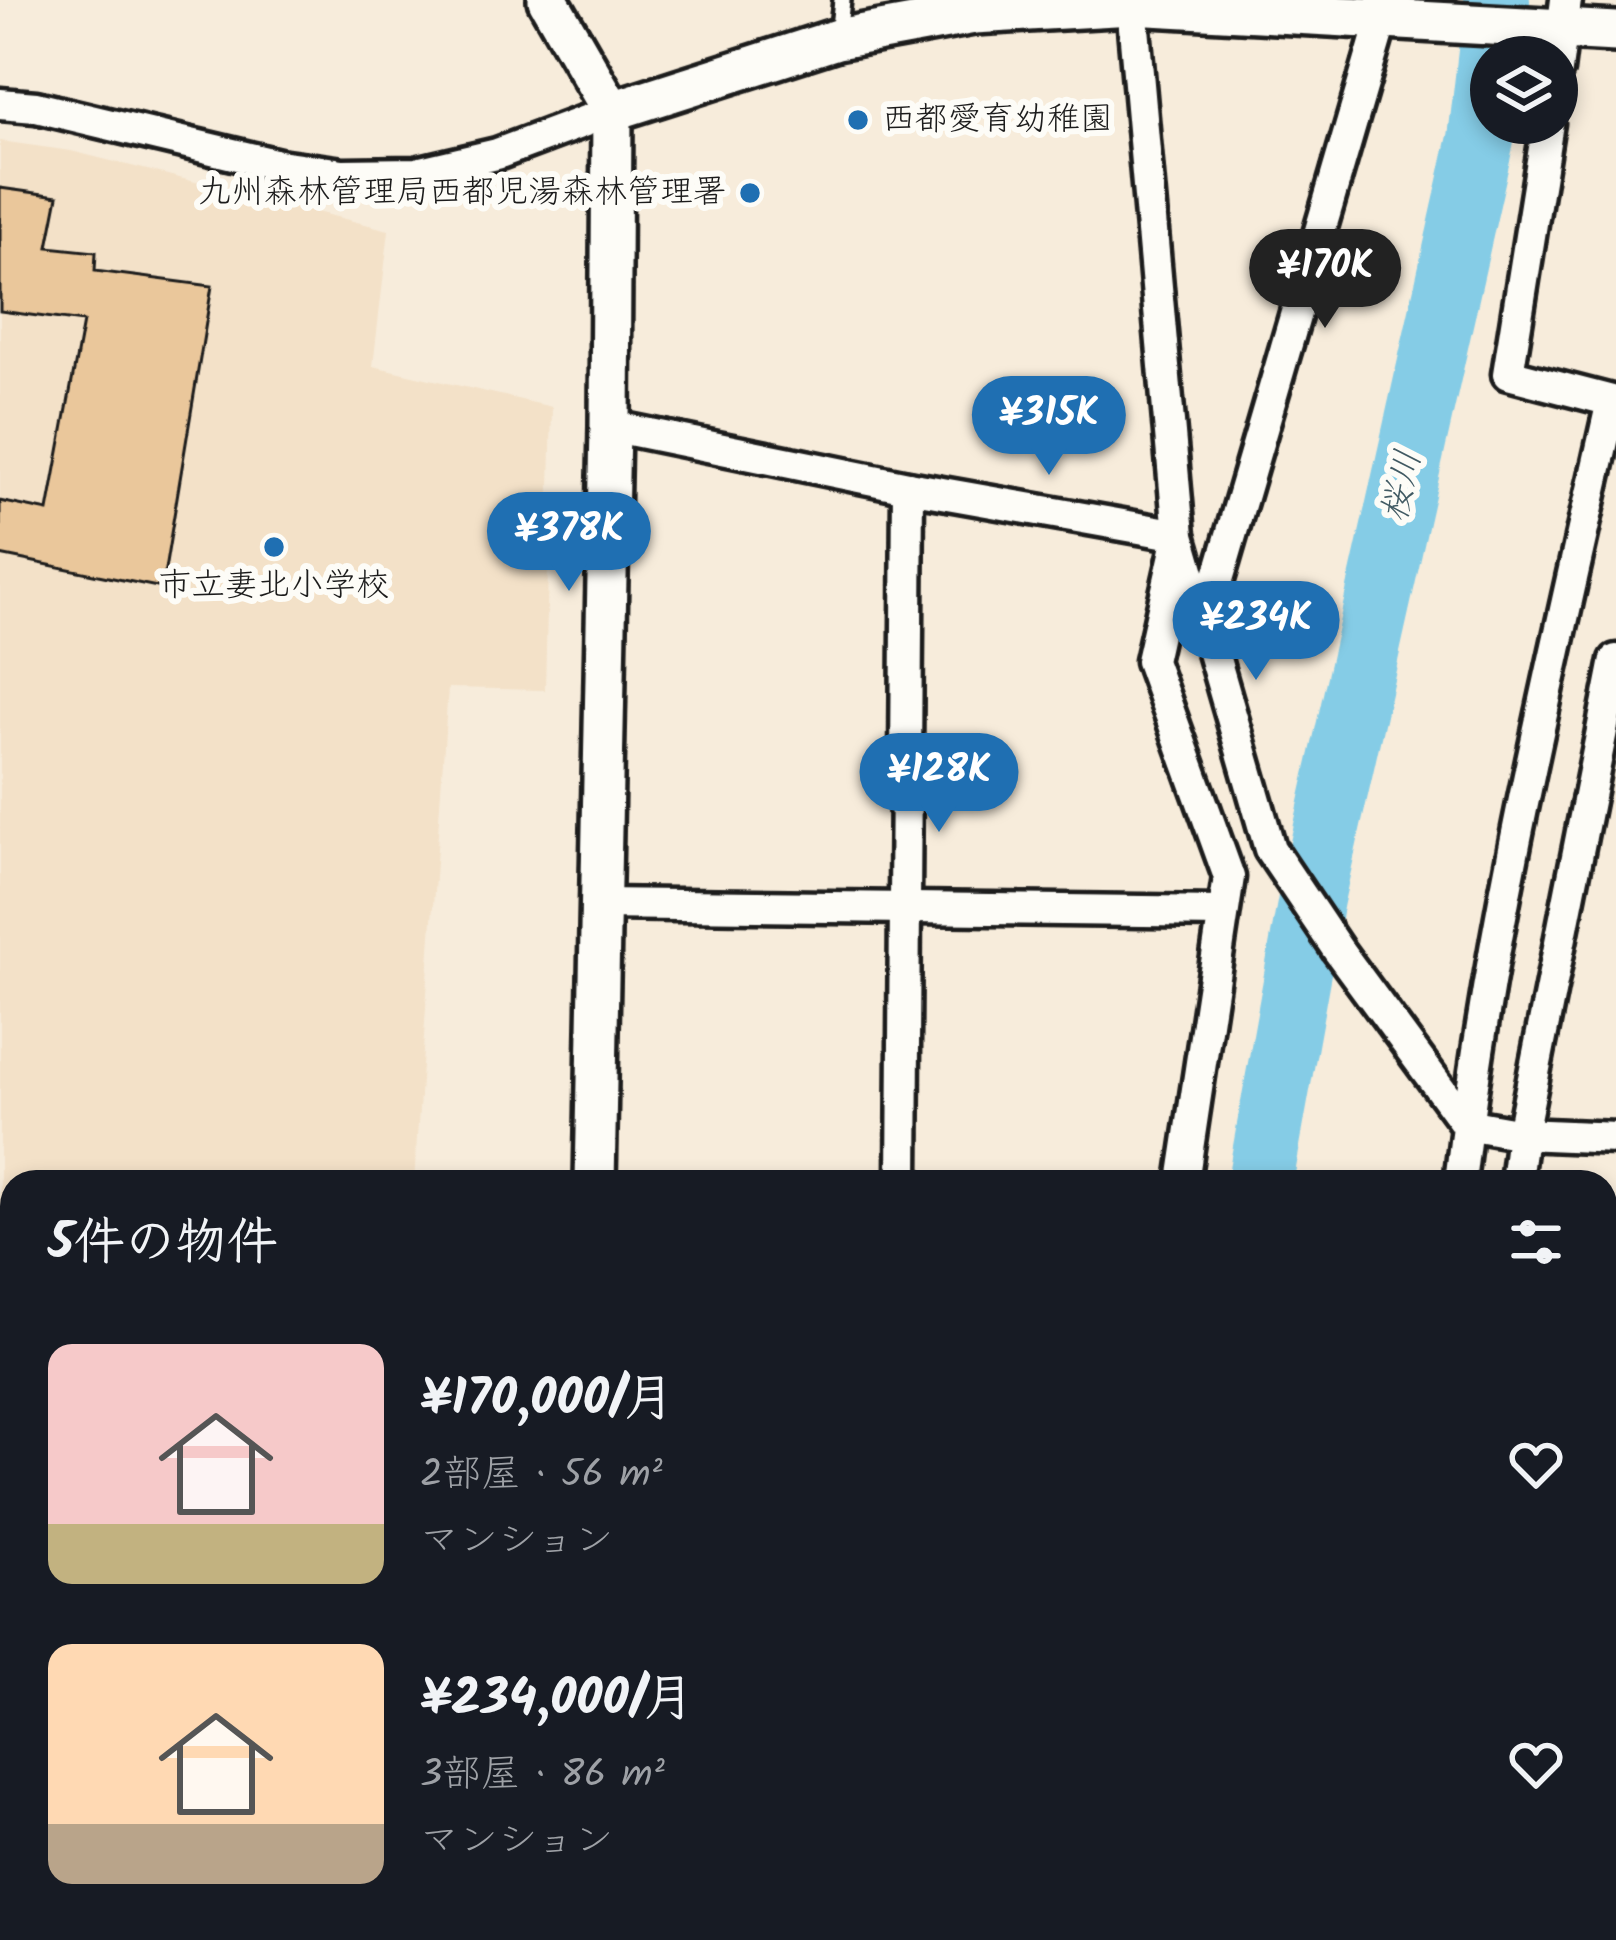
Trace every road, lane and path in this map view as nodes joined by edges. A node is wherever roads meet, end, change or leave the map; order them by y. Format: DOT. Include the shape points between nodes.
graph roads {
  1 [pos="548,0"];
  2 [pos="1132,3"];
  3 [pos="1555,18"];
  4 [pos="1382,19"];
  5 [pos="840,20"];
  6 [pos="1616,32"];
  7 [pos="0,104"];
  8 [pos="612,111"];
  9 [pos="1545,144"];
  10 [pos="610,426"];
  11 [pos="908,487"];
  12 [pos="1179,535"];
  13 [pos="1204,624"];
  14 [pos="1616,660"];
  15 [pos="601,904"];
  16 [pos="905,908"];
  17 [pos="1223,912"];
  18 [pos="1466,1124"];
  19 [pos="1522,1134"];
  20 [pos="1616,1138"];
  21 [pos="595,1170"];
  22 [pos="903,1170"];
  23 [pos="1185,1170"];
  24 [pos="1461,1170"];
  25 [pos="1518,1170"];
  1 -- 8 [label="street"];
  2 -- 4 [label="street"];
  2 -- 5 [label="street"];
  2 -- 12 [label="street"];
  3 -- 4 [label="street"];
  3 -- 6 [label="street"];
  4 -- 13 [label="street"];
  5 -- 8 [label="street"];
  7 -- 8 [label="street" via="343,174 416,173 496,154"];
  8 -- 10 [label="street"];
  9 -- 18 [label="street" via="1508,374 1612,401 1515,836"];
  10 -- 11 [label="street"];
  10 -- 15 [label="street"];
  11 -- 12 [label="street"];
  11 -- 16 [label="street"];
  12 -- 13 [label="street"];
  12 -- 17 [label="street" via="1150,661 1228,877"];
  13 -- 18 [label="street" via="1270,849"];
  14 -- 19 [label="street"];
  15 -- 16 [label="street"];
  15 -- 21 [label="street"];
  16 -- 17 [label="street"];
  16 -- 22 [label="street"];
  17 -- 23 [label="street"];
  18 -- 19 [label="street"];
  18 -- 24 [label="street"];
  19 -- 20 [label="street"];
  19 -- 25 [label="street"];
}
